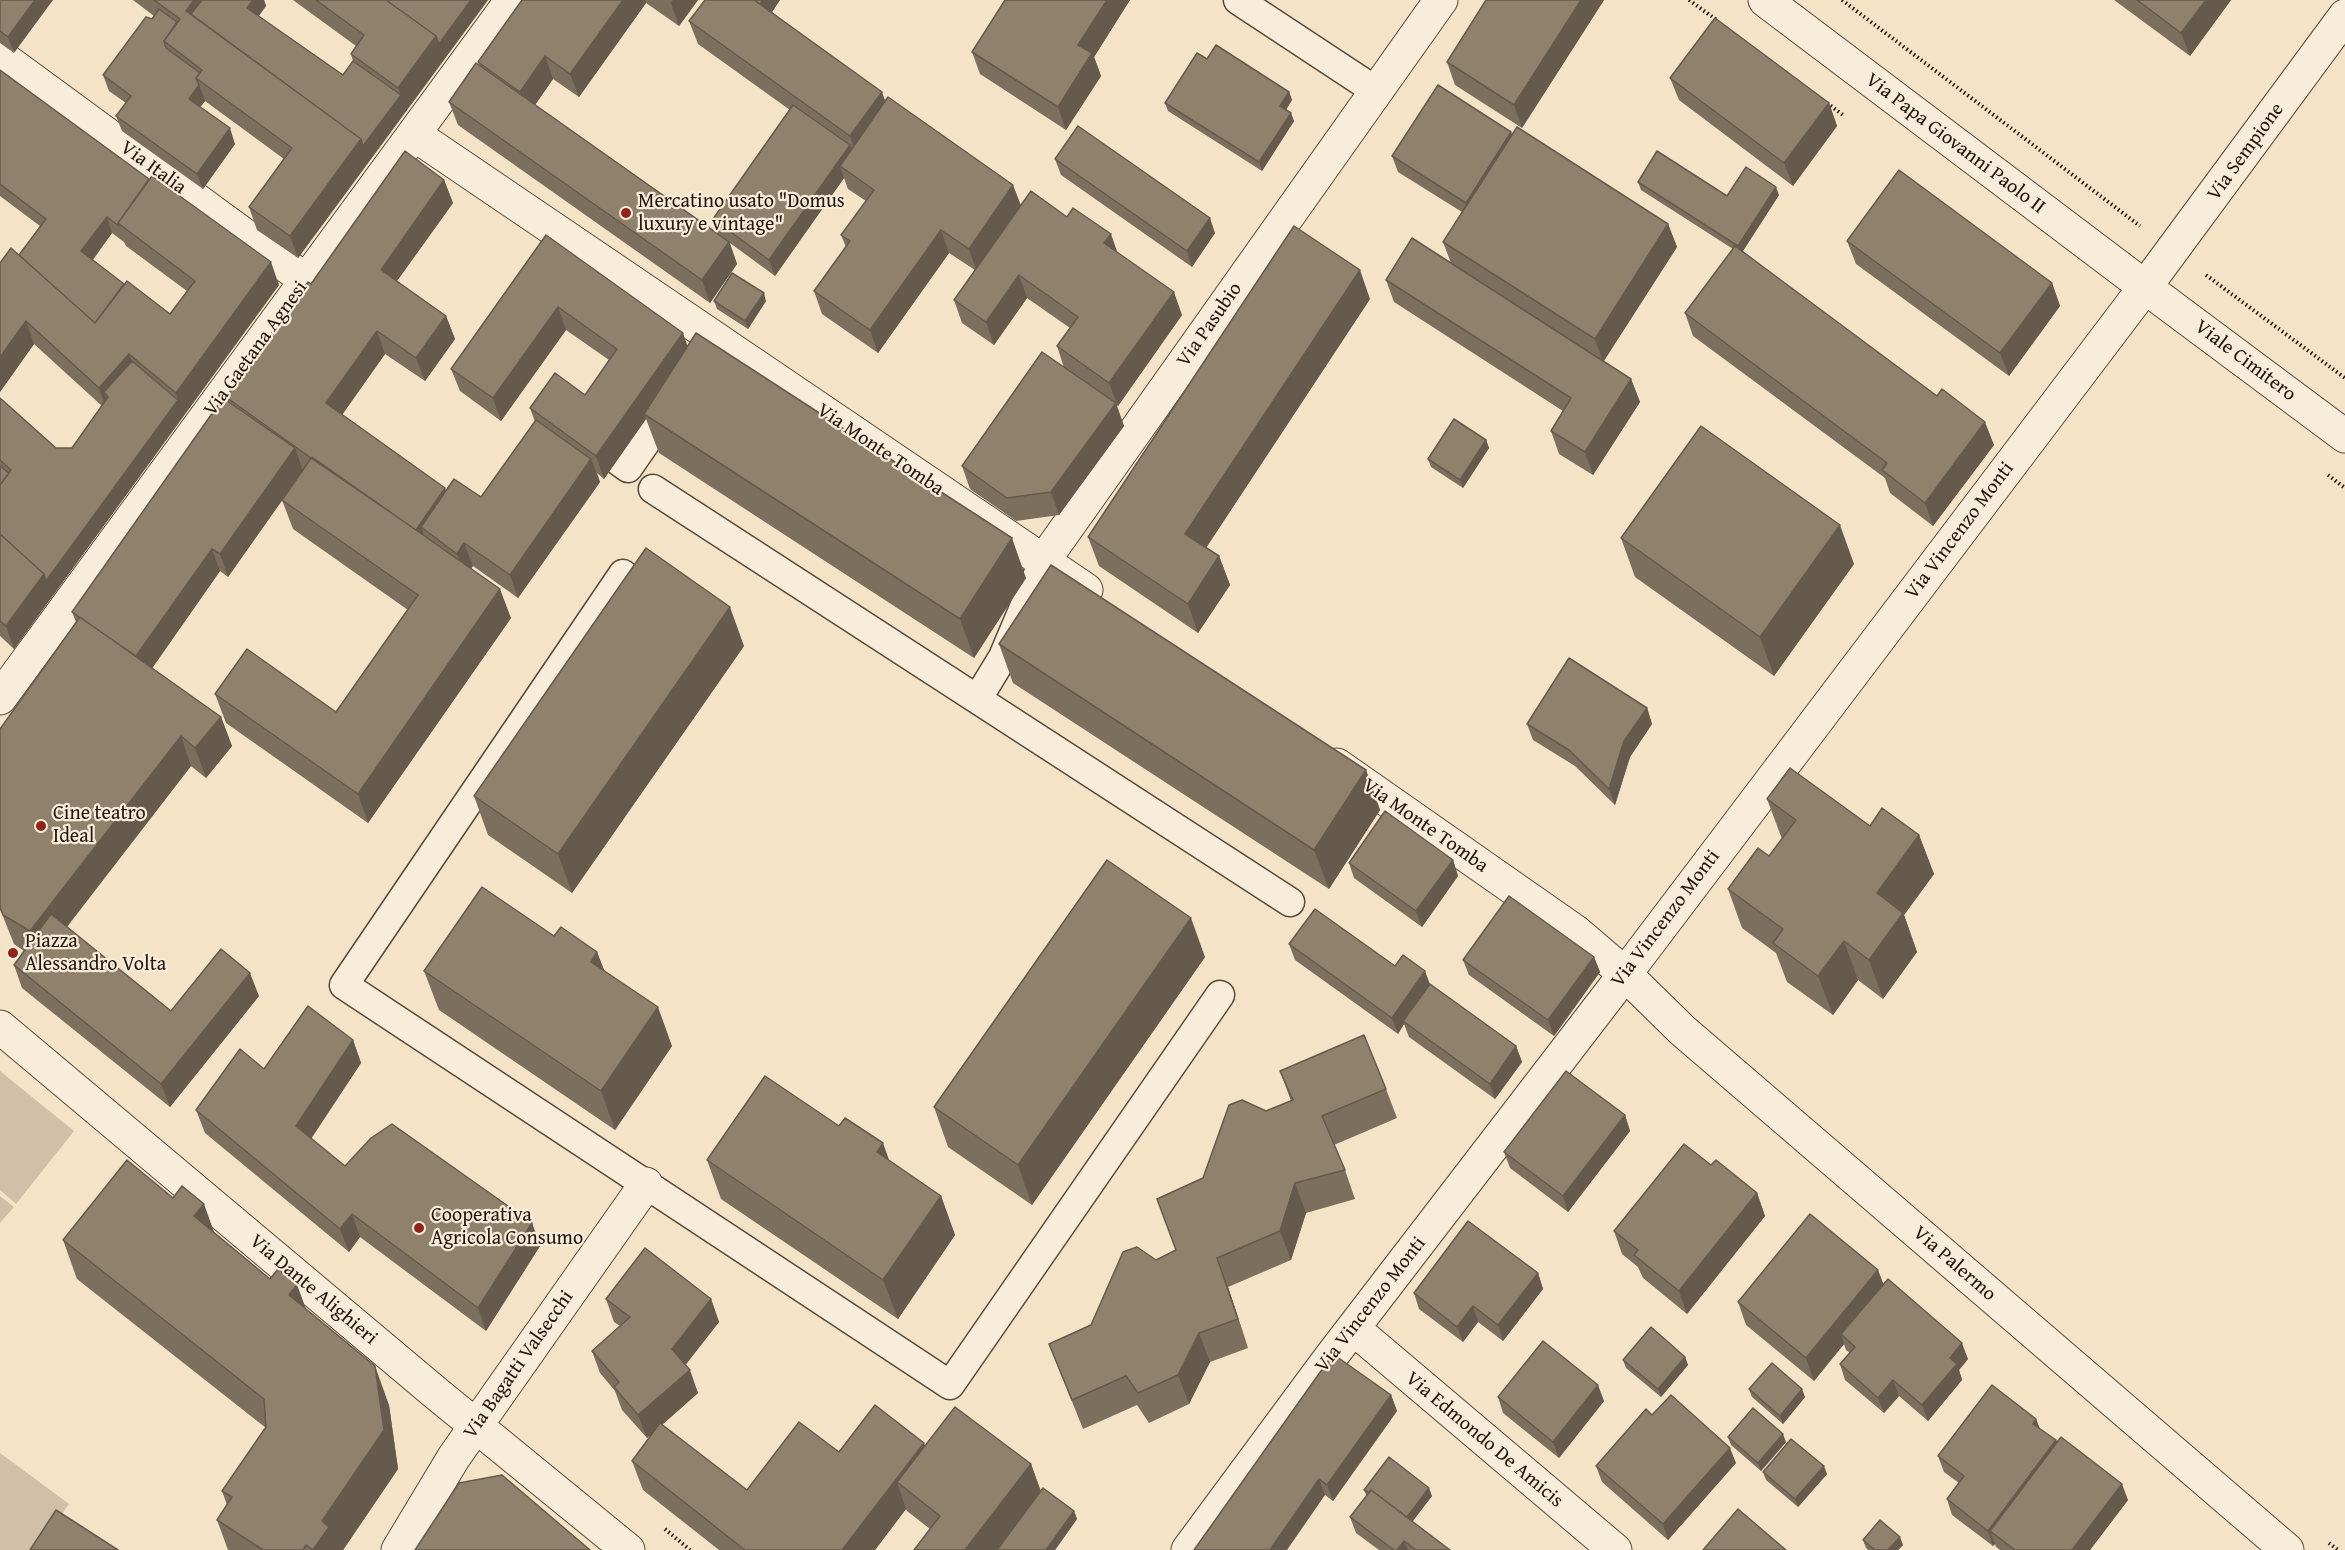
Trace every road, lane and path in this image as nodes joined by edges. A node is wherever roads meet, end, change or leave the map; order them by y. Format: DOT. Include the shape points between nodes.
graph roads {
  1 [pos="512,0"];
  2 [pos="1238,0"];
  3 [pos="1441,0"];
  4 [pos="1765,0"];
  5 [pos="1842,0"];
  6 [pos="2345,16"];
  7 [pos="0,56"];
  8 [pos="1376,91"];
  9 [pos="415,135"];
  10 [pos="2172,251"];
  11 [pos="307,281"];
  12 [pos="2145,287"];
  13 [pos="703,359"];
  14 [pos="2345,378"];
  15 [pos="2345,436"];
  16 [pos="617,460"];
  17 [pos="654,489"];
  18 [pos="1044,560"];
  19 [pos="624,574"];
  20 [pos="1111,608"];
  21 [pos="10,659"];
  22 [pos="0,698"];
  23 [pos="978,698"];
  24 [pos="1315,750"];
  25 [pos="1290,902"];
  26 [pos="1625,974"];
  27 [pos="1220,995"];
  28 [pos="0,1027"];
  29 [pos="646,1184"];
  30 [pos="1354,1329"];
  31 [pos="476,1425"];
  32 [pos="398,1550"];
  33 [pos="628,1550"];
  34 [pos="1188,1550"];
  35 [pos="1615,1550"];
  36 [pos="2287,1550"];
  1 -- 9 [label="street, Via Gaetana Agnesi"];
  2 -- 8 [label="lane"];
  3 -- 8 [label="street, Via Pasubio"];
  4 -- 12 [label="street, Via Papa Giovanni Paolo II"];
  5 -- 10 [label="path"];
  6 -- 10 [label="street, Via Sempione"];
  7 -- 11 [label="street, Via Italia"];
  8 -- 18 [label="street, Via Pasubio"];
  9 -- 11 [label="street, Via Gaetana Agnesi"];
  9 -- 13 [label="street, Via Monte Tomba"];
  10 -- 12 [label="street, Via Sempione"];
  10 -- 14 [label="path"];
  11 -- 21 [label="street, Via Gaetana Agnesi"];
  12 -- 15 [label="street, Viale Cimitero"];
  12 -- 26 [label="street, Via Vincenzo Monti"];
  13 -- 16 [label="lane" via="628,468"];
  13 -- 18 [label="street, Via Monte Tomba"];
  17 -- 23 [label="lane"];
  18 -- 20 [label="street, Via Monte Tomba"];
  18 -- 23 [label="lane" via="1004,657"];
  19 -- 29 [label="lane" via="344,985"];
  21 -- 22 [label="street, Via Gaetana Agnesi"];
  23 -- 25 [label="lane"];
  24 -- 26 [label="street, Via Monte Tomba" via="1576,932"];
  26 -- 30 [label="street, Via Vincenzo Monti"];
  26 -- 36 [label="street, Via Palermo" via="1682,1030"];
  27 -- 29 [label="lane" via="950,1385"];
  28 -- 31 [label="street, Via Dante Alighieri"];
  29 -- 31 [label="street, Via Bagatti Valsecchi"];
  30 -- 34 [label="street, Via Vincenzo Monti"];
  30 -- 35 [label="street, Via Edmondo De Amicis"];
  31 -- 32 [label="street, Via Bagatti Valsecchi"];
  31 -- 33 [label="street, Via Dante Alighieri"];
}
